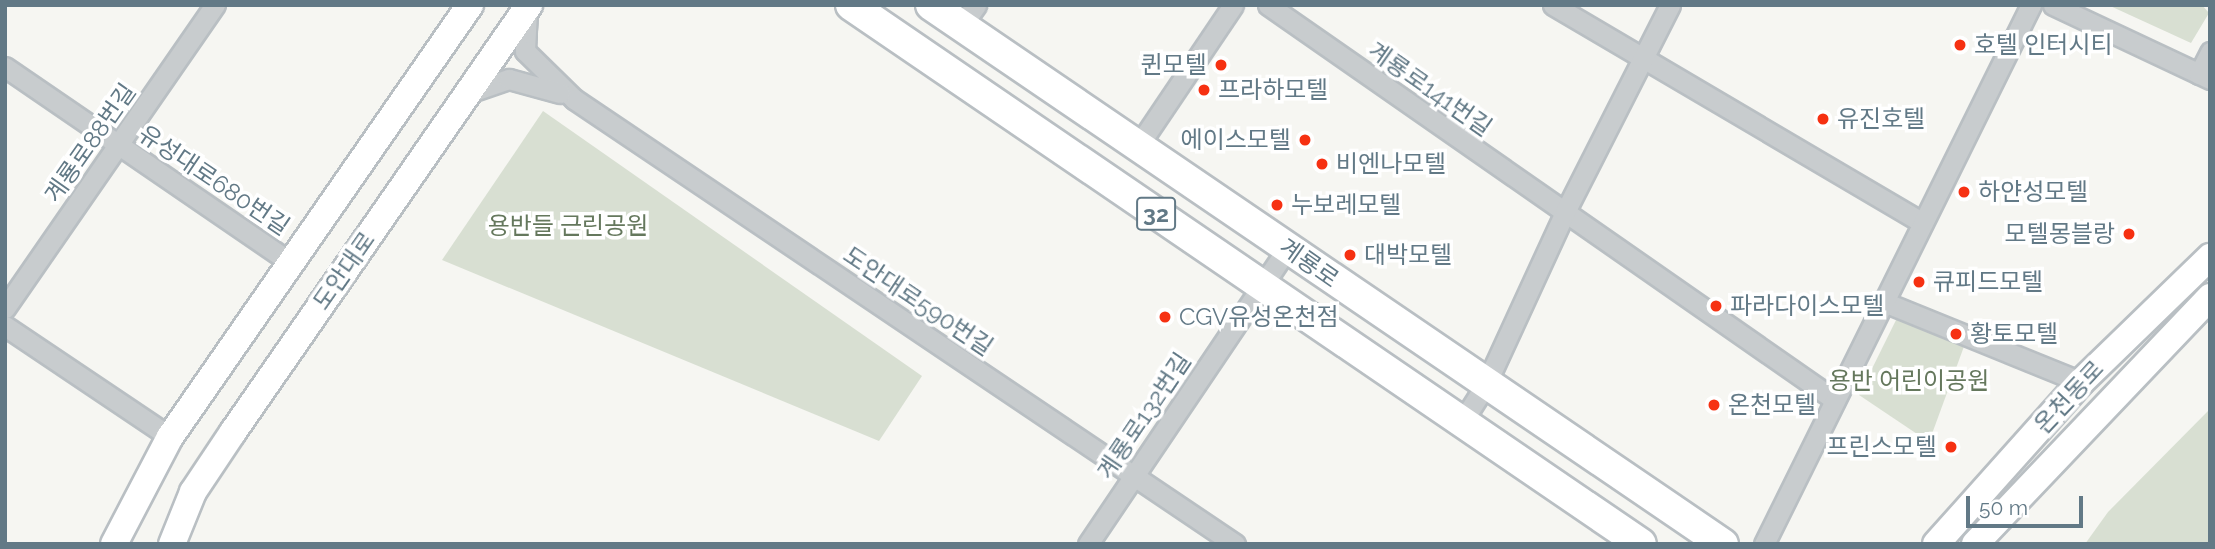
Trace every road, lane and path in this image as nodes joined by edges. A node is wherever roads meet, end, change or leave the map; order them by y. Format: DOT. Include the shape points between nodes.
graph roads {
  1 [pos="215,5"];
  2 [pos="851,5"];
  3 [pos="931,5"];
  4 [pos="1233,5"];
  5 [pos="1268,5"];
  6 [pos="1553,5"];
  7 [pos="1670,5"];
  8 [pos="2031,5"];
  9 [pos="2053,5"];
  10 [pos="528,6"];
  11 [pos="461,8"];
  12 [pos="968,16"];
  13 [pos="2210,52"];
  14 [pos="1643,58"];
  15 [pos="5,67"];
  16 [pos="2204,76"];
  17 [pos="468,93"];
  18 [pos="574,99"];
  19 [pos="119,145"];
  20 [pos="1138,146"];
  21 [pos="1565,212"];
  22 [pos="1923,223"];
  23 [pos="1288,248"];
  24 [pos="2210,257"];
  25 [pos="290,262"];
  26 [pos="1261,286"];
  27 [pos="2210,297"];
  28 [pos="1884,302"];
  29 [pos="5,308"];
  30 [pos="5,326"];
  31 [pos="2081,382"];
  32 [pos="1486,384"];
  33 [pos="1835,400"];
  34 [pos="1462,422"];
  35 [pos="170,437"];
  36 [pos="1133,475"];
  37 [pos="114,544"];
  38 [pos="172,544"];
  39 [pos="1088,544"];
  40 [pos="1235,544"];
  41 [pos="1641,544"];
  42 [pos="1723,544"];
  43 [pos="1764,544"];
  44 [pos="1936,544"];
  45 [pos="1975,544"];
  1 -- 19 [label="street, 계룡로88번길"];
  2 -- 26 [label="main road, 계룡로 / 32"];
  3 -- 12 [label="main road, 계룡로 / 32"];
  4 -- 20 [label="street"];
  5 -- 21 [label="street, 계룡로141번길"];
  6 -- 14 [label="street"];
  7 -- 14 [label="street"];
  8 -- 22 [label="street"];
  9 -- 16 [label="street"];
  10 -- 17 [label="main road, 도안대로"];
  10 -- 18 [label="street" via="525,51"];
  11 -- 25 [label="main road, 도안대로"];
  12 -- 20 [label="main road, 계룡로 / 32"];
  13 -- 16 [label="street"];
  14 -- 21 [label="street"];
  14 -- 22 [label="street"];
  15 -- 19 [label="street, 유성대로680번길"];
  17 -- 18 [label="street" via="509,79 535,83"];
  17 -- 38 [label="main road, 도안대로" via="200,482"];
  18 -- 36 [label="street, 도안대로590번길"];
  19 -- 25 [label="street, 유성대로680번길"];
  19 -- 29 [label="street, 계룡로88번길"];
  20 -- 23 [label="main road, 계룡로 / 32"];
  21 -- 32 [label="street"];
  21 -- 33 [label="street, 계룡로141번길"];
  22 -- 28 [label="street"];
  23 -- 26 [label="street, 계룡로132번길"];
  23 -- 32 [label="main road, 계룡로 / 32"];
  24 -- 31 [label="main road, 온천동로"];
  25 -- 35 [label="main road, 도안대로"];
  26 -- 34 [label="main road, 계룡로 / 32"];
  26 -- 36 [label="street, 계룡로132번길"];
  27 -- 45 [label="main road, 온천동로"];
  28 -- 31 [label="street"];
  28 -- 33 [label="street"];
  30 -- 35 [label="street"];
  31 -- 44 [label="main road, 온천동로"];
  32 -- 34 [label="street"];
  32 -- 42 [label="main road, 계룡로 / 32"];
  33 -- 43 [label="street"];
  34 -- 41 [label="main road, 계룡로 / 32"];
  35 -- 37 [label="main road, 도안대로"];
  36 -- 39 [label="street, 계룡로132번길"];
  36 -- 40 [label="street, 도안대로590번길"];
}
